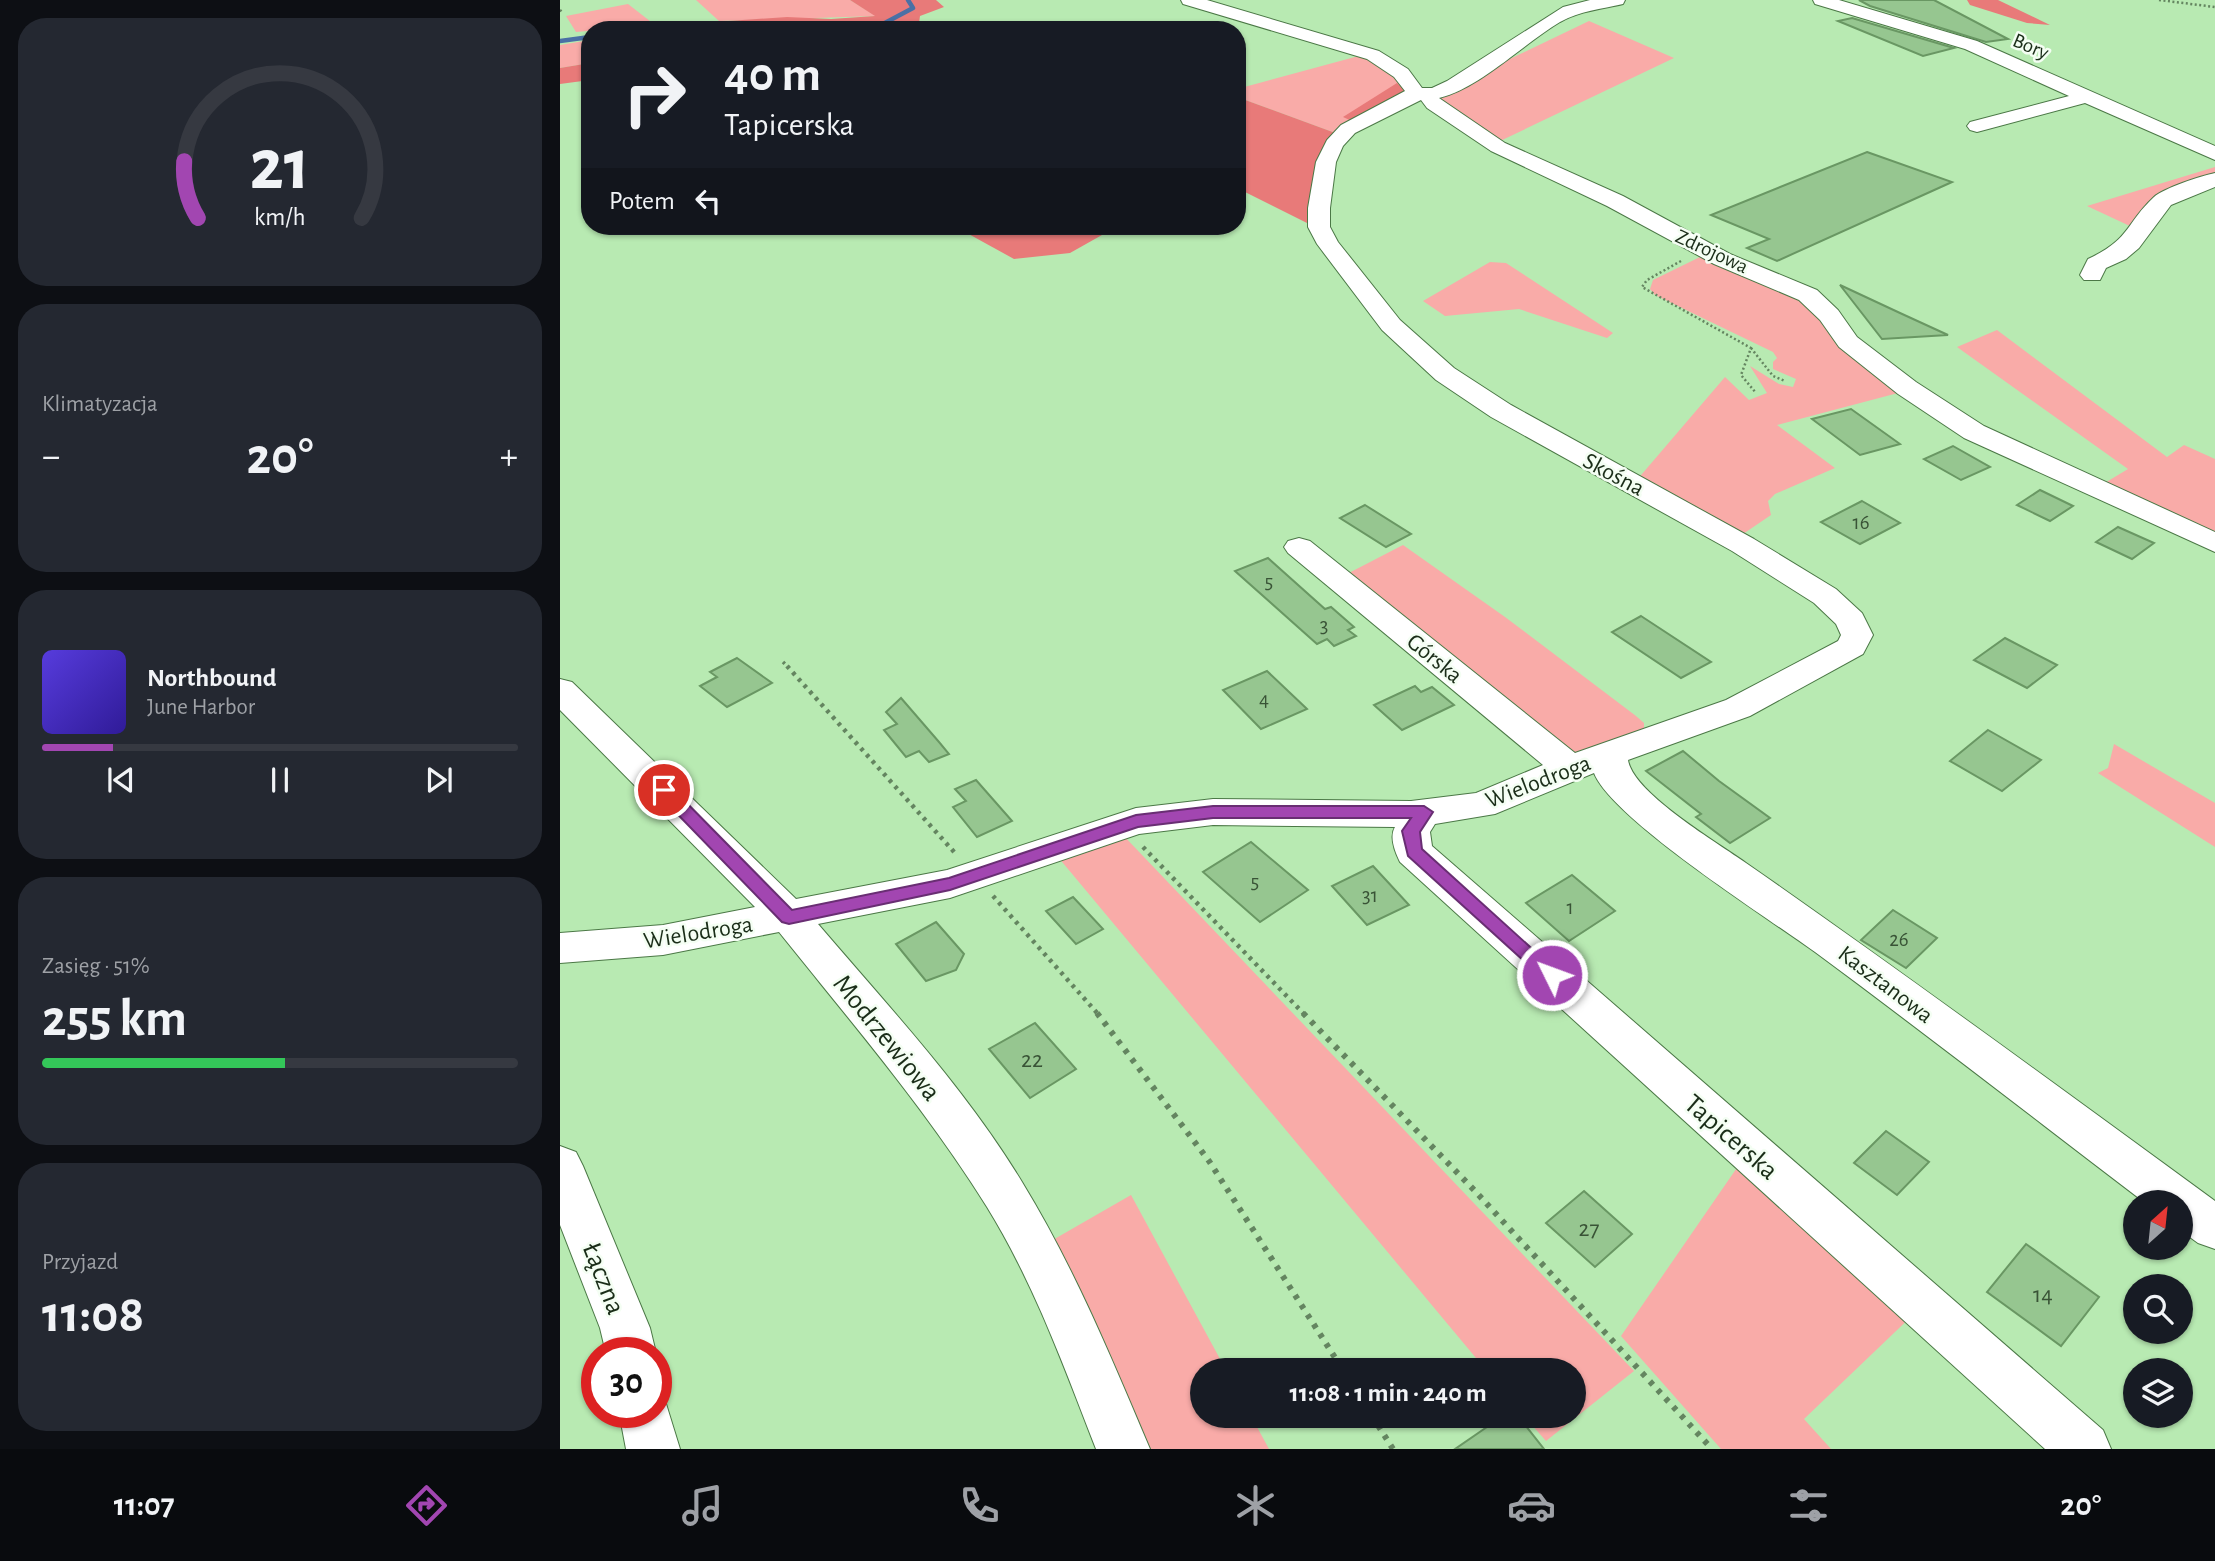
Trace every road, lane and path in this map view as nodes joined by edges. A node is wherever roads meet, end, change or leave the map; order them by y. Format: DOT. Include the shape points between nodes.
graph roads {
  1 [pos="1189,0"];
  2 [pos="1617,0"];
  3 [pos="1821,0"];
  4 [pos="2159,0"];
  5 [pos="2215,7"];
  6 [pos="1422,94"];
  7 [pos="2090,96"];
  8 [pos="1977,126"];
  9 [pos="2215,154"];
  10 [pos="2215,179"];
  11 [pos="1703,249"];
  12 [pos="2092,275"];
  13 [pos="1751,348"];
  14 [pos="1785,381"];
  15 [pos="1756,393"];
  16 [pos="2215,543"];
  17 [pos="1299,547"];
  18 [pos="783,662"];
  19 [pos="560,690"];
  20 [pos="1609,754"];
  21 [pos="1570,768"];
  22 [pos="1424,812"];
  23 [pos="1123,826"];
  24 [pos="975,876"];
  25 [pos="789,917"];
  26 [pos="560,948"];
  27 [pos="560,1166"];
  28 [pos="2164,1190"];
  29 [pos="2193,1212"];
  30 [pos="2215,1228"];
  31 [pos="627,1337"];
  32 [pos="1335,1358"];
  33 [pos="648,1428"];
  34 [pos="1380,1428"];
  35 [pos="653,1449"];
  36 [pos="1123,1449"];
  37 [pos="1393,1449"];
  38 [pos="1712,1449"];
  39 [pos="2084,1449"];
  1 -- 6 [label="street, Zdrojowa" via="1373,55"];
  2 -- 6 [label="street" via="1570,11 1515,42 1446,92"];
  3 -- 7 [label="street, Bory" via="1971,45"];
  4 -- 5 [label="path"];
  6 -- 11 [label="street, Zdrojowa" via="1498,148 1615,201"];
  6 -- 20 [label="street, Skośna" via="1358,122 1334,144 1326,162 1319,208 1319,227 1328,244 1391,325 1445,374 1501,411 1743,545 1825,596 1851,620 1857,635 1851,647 1738,708"];
  7 -- 8 [label="street"];
  7 -- 9 [label="street, Bory"];
  10 -- 12 [label="street" via="2163,200 2131,243 2096,264"];
  11 -- 13 [label="path" via="1642,287"];
  11 -- 16 [label="street, Zdrojowa" via="1808,295 1848,342 1974,432"];
  13 -- 14 [label="path" via="1773,376"];
  13 -- 15 [label="path" via="1739,373"];
  17 -- 21 [label="street, Górska"];
  18 -- 24 [label="path"];
  19 -- 25 [label="street, Modrzewiowa"];
  20 -- 21 [label="street, Wielodroga"];
  20 -- 28 [label="street, Kasztanowa" via="1612,775 1651,815"];
  21 -- 22 [label="street, Wielodroga" via="1482,805"];
  22 -- 23 [label="street, Wielodroga" via="1213,812"];
  22 -- 39 [label="street, Tapicerska" via="1411,831 1414,852"];
  23 -- 24 [label="street, Wielodroga"];
  23 -- 38 [label="path" via="1475,1191"];
  24 -- 25 [label="street, Wielodroga"];
  24 -- 32 [label="path" via="1086,998 1209,1161"];
  25 -- 26 [label="street, Wielodroga" via="663,940"];
  25 -- 36 [label="street, Modrzewiowa" via="940,1100 1005,1195 1067,1310"];
  27 -- 31 [label="street, Łączna"];
  29 -- 30 [label="street, Kasztanowa"];
  33 -- 35 [label="street"];
  34 -- 37 [label="path"];
}
